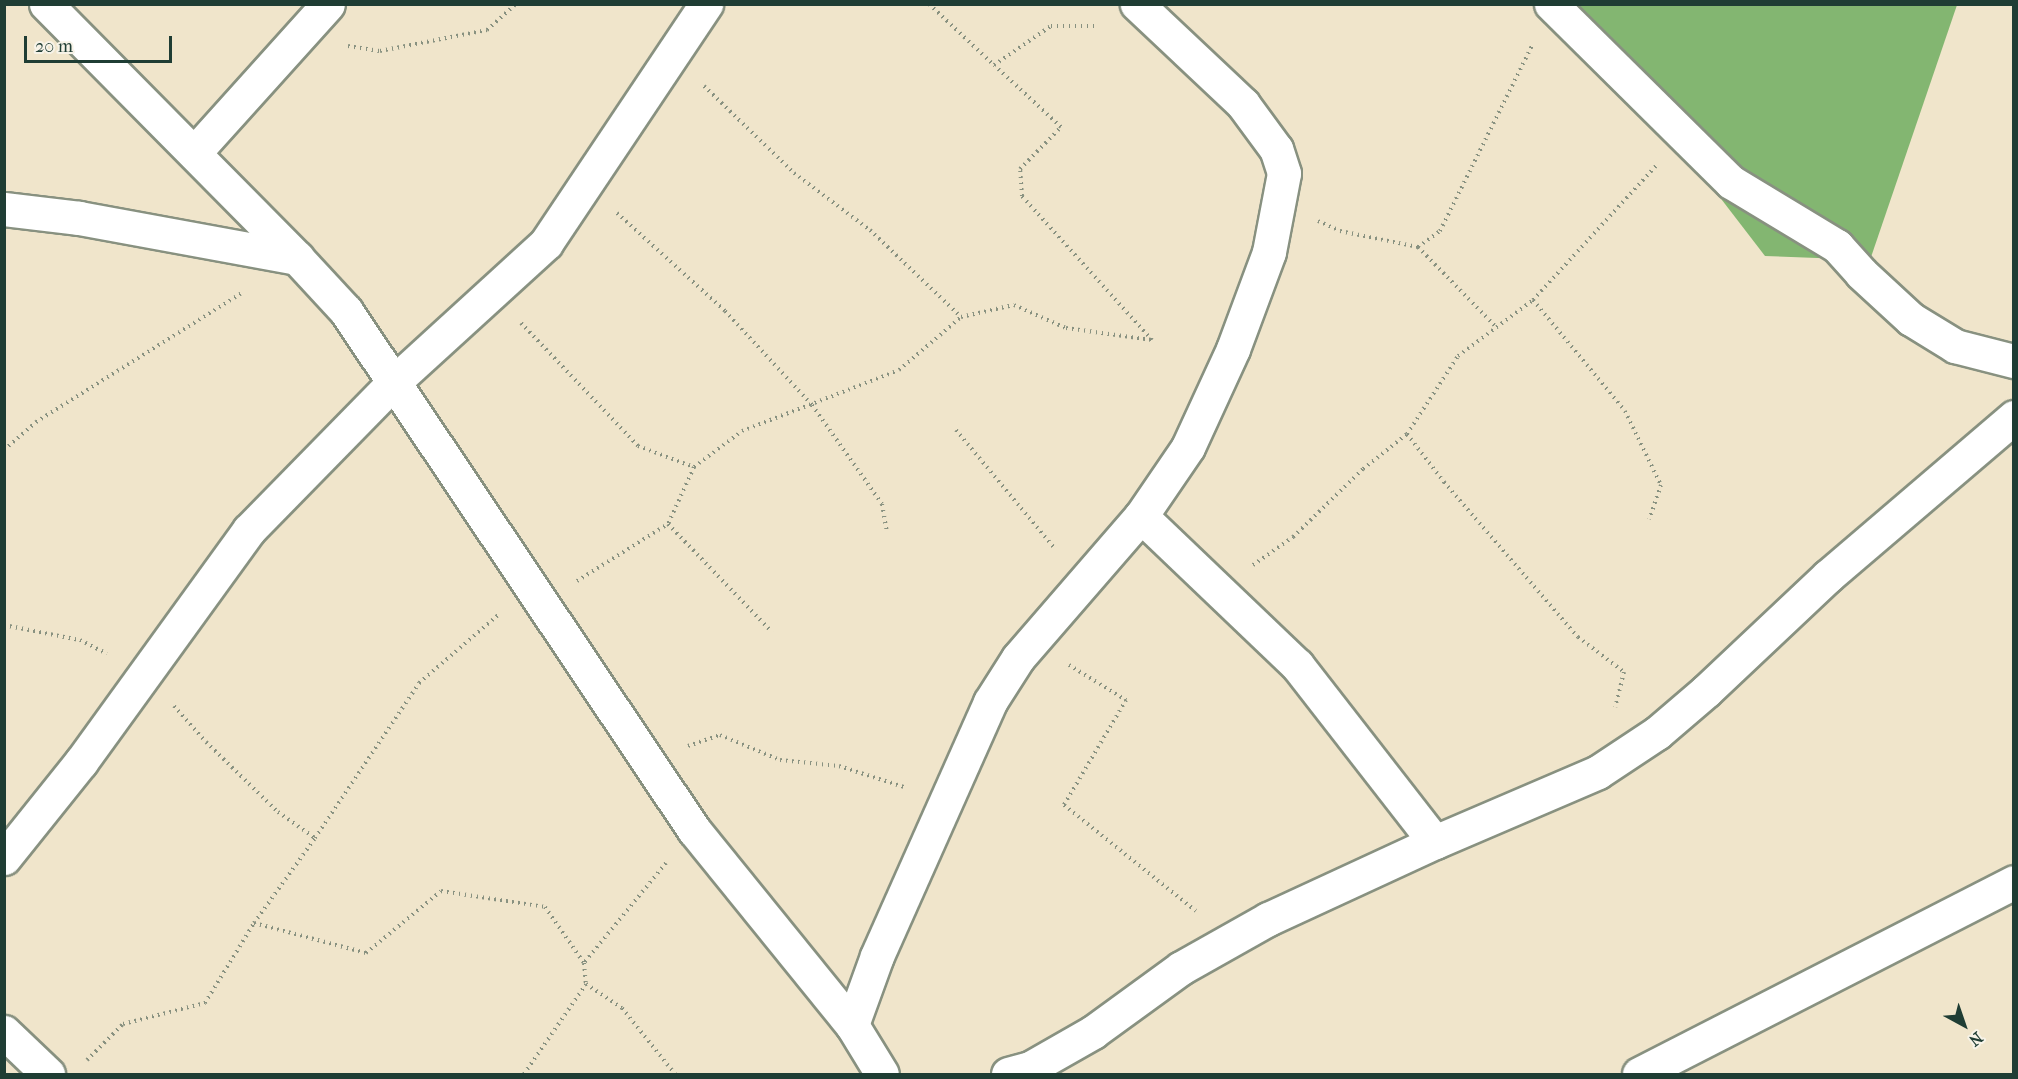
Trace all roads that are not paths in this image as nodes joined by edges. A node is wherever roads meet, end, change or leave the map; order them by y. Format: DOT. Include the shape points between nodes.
graph roads {
  1 [pos="46,4"];
  2 [pos="328,4"];
  3 [pos="706,4"];
  4 [pos="1552,5"];
  5 [pos="1148,15"];
  6 [pos="194,153"];
  7 [pos="4,209"];
  8 [pos="297,258"];
  9 [pos="2013,361"];
  10 [pos="394,382"];
  11 [pos="2013,417"];
  12 [pos="1141,516"];
  13 [pos="1435,842"];
  14 [pos="4,858"];
  15 [pos="2013,882"];
  16 [pos="852,1025"];
  17 [pos="4,1032"];
  18 [pos="48,1074"];
  19 [pos="882,1074"];
  20 [pos="1008,1074"];
  21 [pos="1639,1074"];
  1 -- 6 [label="street"];
  2 -- 6 [label="street"];
  3 -- 10 [label="street" via="546,243"];
  4 -- 9 [label="street" via="1731,182 1837,246 1911,319 1954,346"];
  5 -- 12 [label="street" via="1243,104 1276,148 1284,173 1269,252 1233,350 1188,447"];
  6 -- 8 [label="street"];
  7 -- 8 [label="street" via="79,218"];
  8 -- 10 [label="street" via="346,311"];
  10 -- 14 [label="street" via="249,530 81,762"];
  10 -- 16 [label="street" via="694,830"];
  11 -- 13 [label="street" via="1828,576 1657,733 1598,772"];
  12 -- 13 [label="street" via="1297,665"];
  12 -- 16 [label="street" via="1030,642 990,702 877,956"];
  13 -- 20 [label="street" via="1268,919 1181,968 1093,1032 1030,1068"];
  15 -- 21 [label="street"];
  16 -- 19 [label="street"];
  17 -- 18 [label="street"];
}
